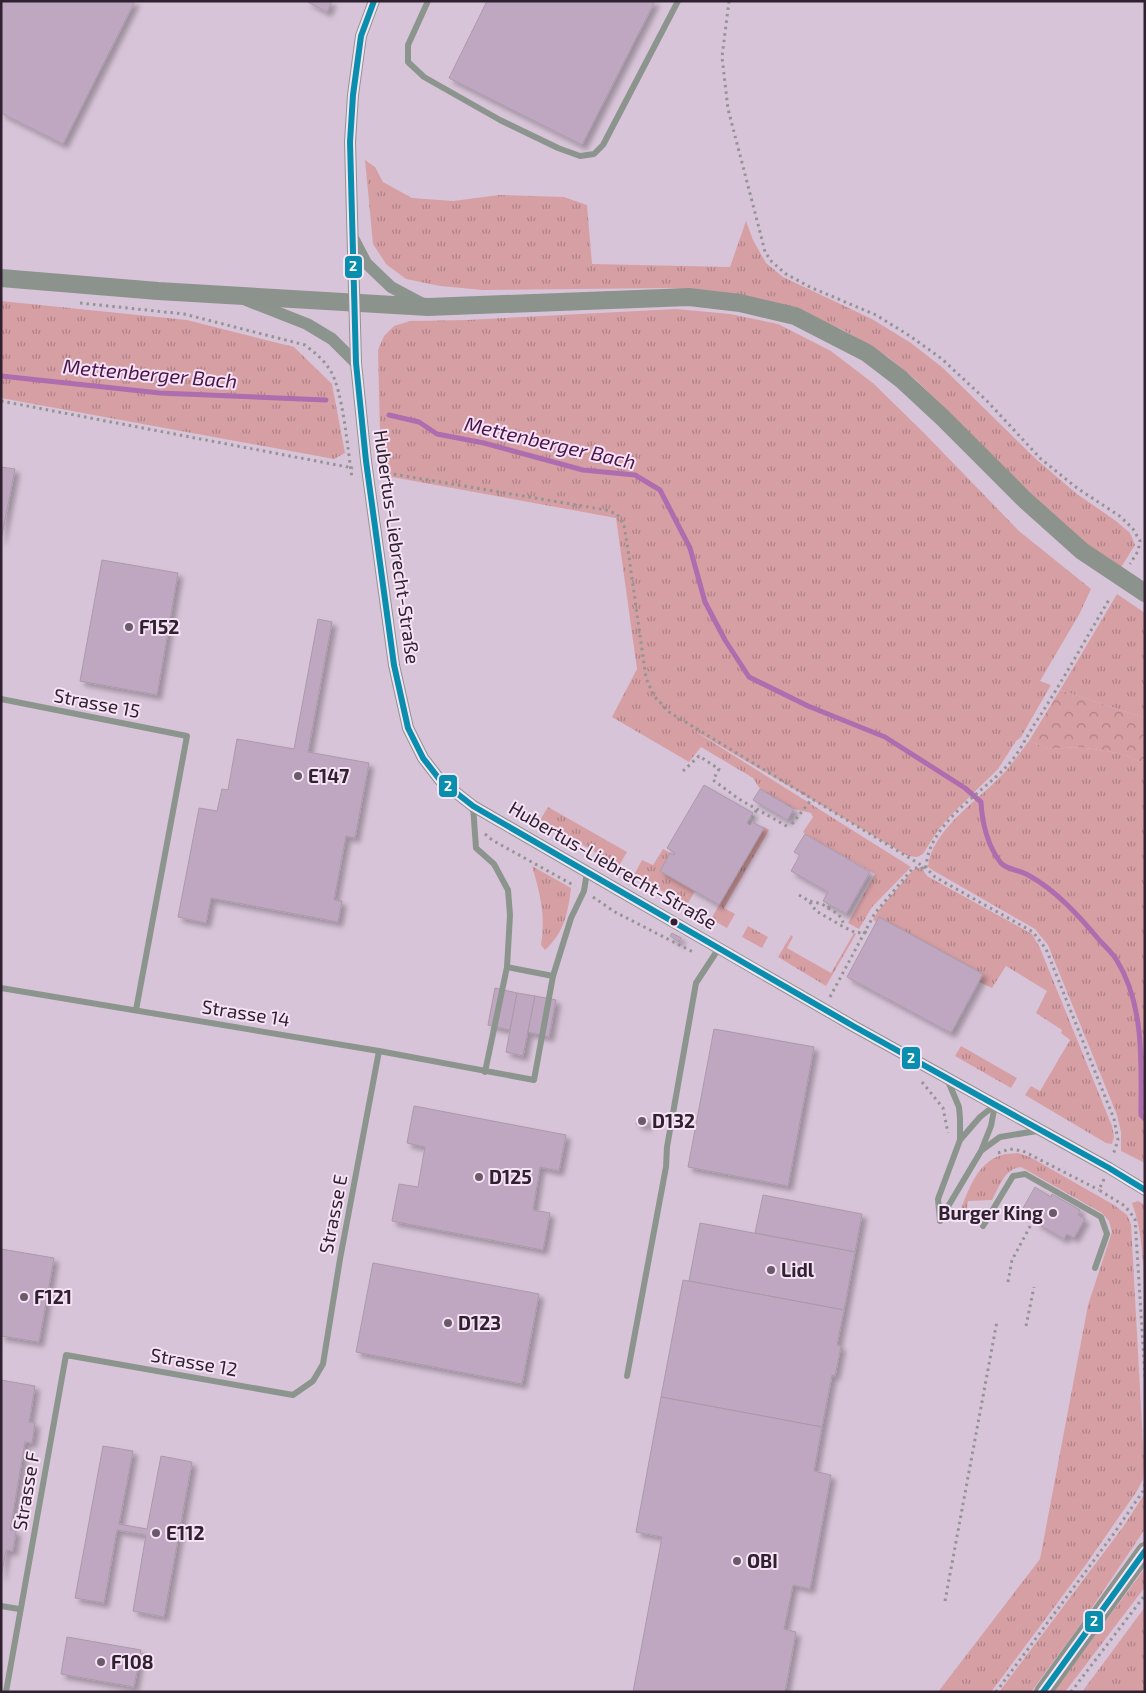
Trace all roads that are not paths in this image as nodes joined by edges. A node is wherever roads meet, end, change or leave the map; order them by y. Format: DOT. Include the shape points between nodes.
graph roads {
  1 [pos="374,1"];
  2 [pos="428,1"];
  3 [pos="678,1"];
  4 [pos="352,237"];
  5 [pos="1,278"];
  6 [pos="234,296"];
  7 [pos="355,303"];
  8 [pos="428,307"];
  9 [pos="356,363"];
  10 [pos="1145,593"];
  11 [pos="1,699"];
  12 [pos="473,806"];
  13 [pos="588,871"];
  14 [pos="719,948"];
  15 [pos="508,967"];
  16 [pos="553,976"];
  17 [pos="1,988"];
  18 [pos="136,1010"];
  19 [pos="379,1051"];
  20 [pos="485,1072"];
  21 [pos="946,1078"];
  22 [pos="995,1105"];
  23 [pos="1040,1130"];
  24 [pos="960,1140"];
  25 [pos="981,1151"];
  26 [pos="1145,1190"];
  27 [pos="982,1226"];
  28 [pos="1095,1268"];
  29 [pos="66,1355"];
  30 [pos="627,1376"];
  31 [pos="313,1381"];
  32 [pos="1145,1551"];
  33 [pos="1,1606"];
  34 [pos="20,1609"];
  35 [pos="6,1692"];
  36 [pos="1042,1692"];
  1 -- 4 [label="street, Hubertus-Liebrecht-Straße" via="361,36 353,95"];
  2 -- 3 [label="lane" via="408,45 408,62 424,77 500,120 580,156 594,154 603,145"];
  4 -- 7 [label="street, Hubertus-Liebrecht-Straße"];
  4 -- 8 [label="street, Hubertus-Liebrecht-Straße" via="366,263 391,287"];
  5 -- 6 [label="main road"];
  6 -- 7 [label="main road"];
  6 -- 9 [label="street" via="307,324 332,339"];
  7 -- 8 [label="main road"];
  7 -- 9 [label="street, Hubertus-Liebrecht-Straße"];
  8 -- 10 [label="main road" via="689,297 740,303 795,316 867,353 901,379 1053,525 1082,550"];
  9 -- 12 [label="street, Hubertus-Liebrecht-Straße" via="394,666 408,728 423,758 440,780"];
  11 -- 18 [label="lane, Strasse 15" via="187,736"];
  12 -- 13 [label="street, Hubertus-Liebrecht-Straße"];
  12 -- 15 [label="lane" via="476,848 494,864 508,890"];
  13 -- 14 [label="street, Hubertus-Liebrecht-Straße"];
  13 -- 16 [label="lane" via="584,891 571,918"];
  14 -- 21 [label="street, Hubertus-Liebrecht-Straße"];
  14 -- 30 [label="lane" via="696,983"];
  15 -- 16 [label="lane"];
  15 -- 20 [label="lane"];
  16 -- 20 [label="lane, Strasse 14" via="534,1080"];
  17 -- 18 [label="lane, Strasse 14"];
  18 -- 19 [label="lane, Strasse 14"];
  19 -- 20 [label="lane, Strasse 14"];
  19 -- 31 [label="lane, Strasse E" via="323,1364"];
  21 -- 22 [label="street, Hubertus-Liebrecht-Straße"];
  21 -- 24 [label="lane" via="959,1107"];
  22 -- 23 [label="street, Hubertus-Liebrecht-Straße"];
  22 -- 24 [label="lane"];
  22 -- 25 [label="lane"];
  23 -- 25 [label="lane" via="1000,1138"];
  23 -- 26 [label="street, Hubertus-Liebrecht-Straße"];
  24 -- 25 [label="lane" via="938,1198 940,1221"];
  27 -- 28 [label="lane" via="1013,1176 1025,1174 1101,1217 1107,1234"];
  29 -- 31 [label="lane, Strasse 12" via="293,1395"];
  29 -- 34 [label="lane, Strasse F"];
  32 -- 36 [label="main road"];
  33 -- 34 [label="lane"];
  34 -- 35 [label="lane, Strasse F"];
}
